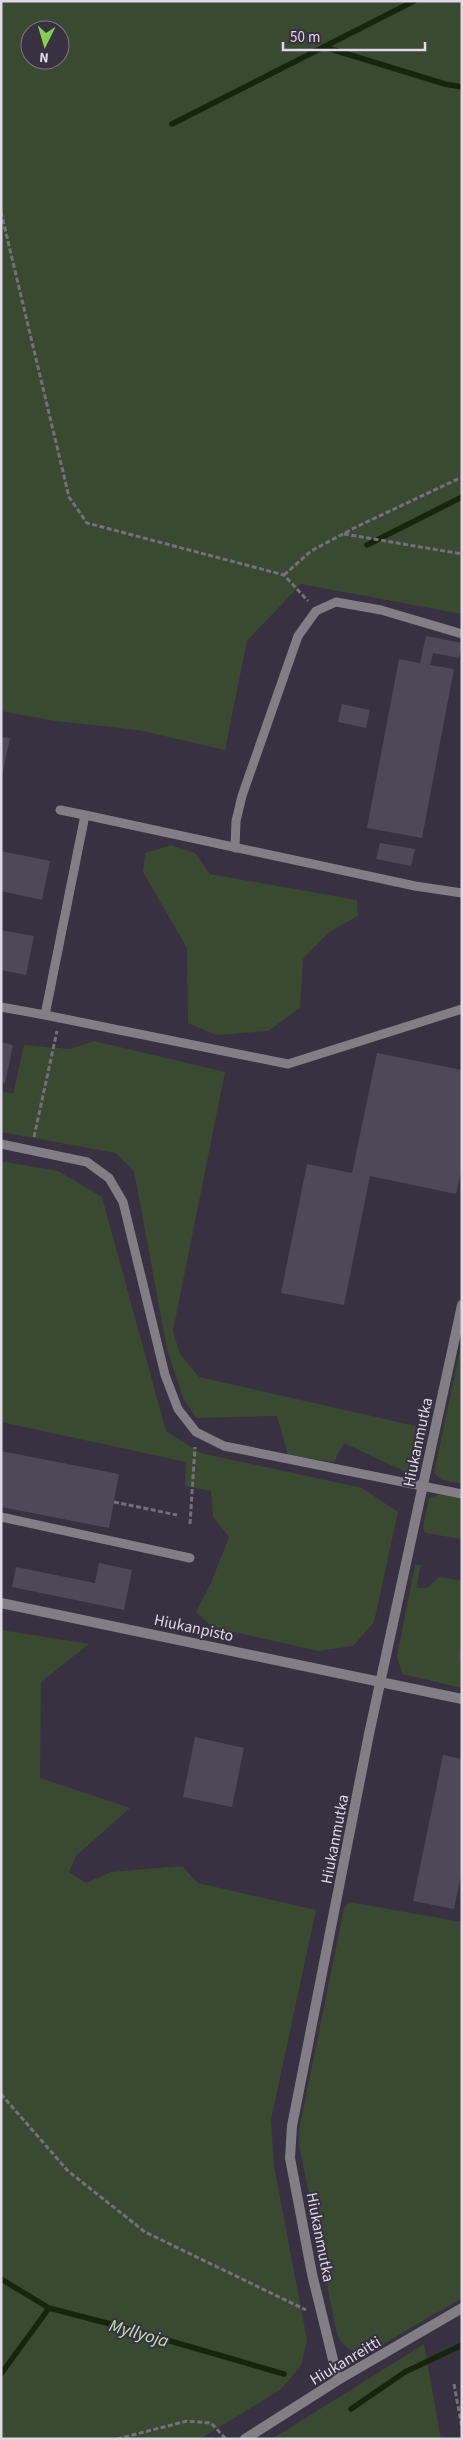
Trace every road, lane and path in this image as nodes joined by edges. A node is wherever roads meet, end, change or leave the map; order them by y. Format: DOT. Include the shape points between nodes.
graph roads {
  1 [pos="1,212"];
  2 [pos="462,477"];
  3 [pos="343,534"];
  4 [pos="462,554"];
  5 [pos="284,574"];
  6 [pos="303,594"];
  7 [pos="462,634"];
  8 [pos="60,810"];
  9 [pos="85,815"];
  10 [pos="236,848"];
  11 [pos="462,893"];
  12 [pos="1,1007"];
  13 [pos="462,1009"];
  14 [pos="45,1014"];
  15 [pos="60,1018"];
  16 [pos="1,1144"];
  17 [pos="32,1150"];
  18 [pos="462,1305"];
  19 [pos="196,1432"];
  20 [pos="423,1486"];
  21 [pos="462,1494"];
  22 [pos="114,1502"];
  23 [pos="177,1515"];
  24 [pos="1,1517"];
  25 [pos="190,1524"];
  26 [pos="190,1558"];
  27 [pos="1,1603"];
  28 [pos="380,1682"];
  29 [pos="462,1699"];
  30 [pos="1,2094"];
  31 [pos="462,2308"];
  32 [pos="323,2319"];
  33 [pos="338,2380"];
  34 [pos="454,2384"];
  35 [pos="462,2428"];
  36 [pos="117,2439"];
  37 [pos="226,2439"];
  38 [pos="245,2439"];
  1 -- 5 [label="path" via="70,497 87,523"];
  2 -- 3 [label="path"];
  3 -- 4 [label="path"];
  3 -- 5 [label="path" via="311,551"];
  5 -- 6 [label="path"];
  7 -- 10 [label="lane" via="381,610 336,602 316,612 298,636 242,796 236,821"];
  8 -- 9 [label="lane"];
  9 -- 10 [label="lane"];
  9 -- 14 [label="lane"];
  10 -- 11 [label="lane"];
  12 -- 14 [label="lane"];
  13 -- 15 [label="lane" via="288,1064"];
  14 -- 15 [label="lane"];
  15 -- 17 [label="path"];
  16 -- 17 [label="lane"];
  17 -- 19 [label="lane" via="87,1162 109,1178 114,1186 123,1202 165,1375 178,1409"];
  18 -- 20 [label="street, Hiukanmutka"];
  19 -- 20 [label="lane" via="224,1446"];
  19 -- 25 [label="path"];
  20 -- 21 [label="lane"];
  20 -- 28 [label="street, Hiukanmutka"];
  22 -- 23 [label="path"];
  24 -- 26 [label="lane"];
  27 -- 28 [label="street, Hiukanpisto"];
  28 -- 29 [label="street, Hiukanpisto"];
  28 -- 32 [label="street, Hiukanmutka" via="292,2126 290,2158"];
  30 -- 32 [label="path" via="68,2171 145,2232"];
  31 -- 33 [label="street, Hiukanreitti"];
  32 -- 33 [label="street, Hiukanmutka"];
  33 -- 38 [label="street, Hiukanreitti"];
  34 -- 35 [label="path"];
  36 -- 37 [label="path" via="187,2421 211,2423"];
}
